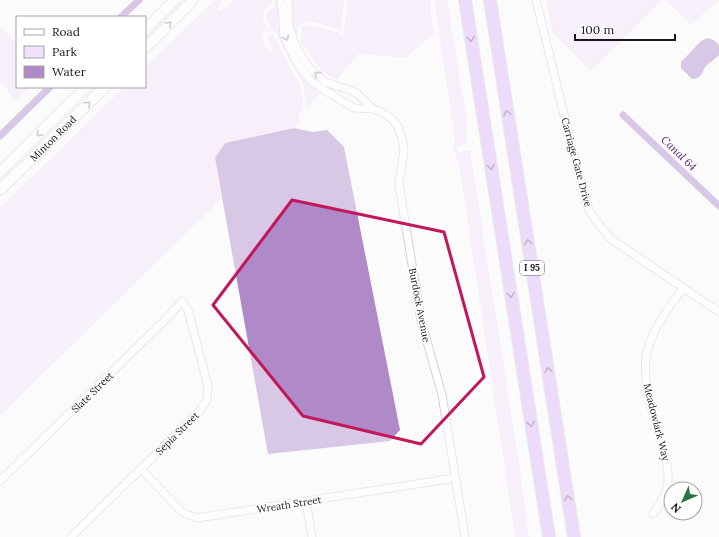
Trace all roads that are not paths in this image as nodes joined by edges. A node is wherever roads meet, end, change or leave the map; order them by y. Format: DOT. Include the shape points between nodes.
graph roads {
  1 [pos="175,0"];
  2 [pos="193,0"];
  3 [pos="280,0"];
  4 [pos="288,0"];
  5 [pos="465,0"];
  6 [pos="490,0"];
  7 [pos="536,0"];
  8 [pos="285,9"];
  9 [pos="146,29"];
  10 [pos="146,47"];
  11 [pos="304,59"];
  12 [pos="297,63"];
  13 [pos="328,83"];
  14 [pos="85,88"];
  15 [pos="104,88"];
  16 [pos="326,92"];
  17 [pos="353,92"];
  18 [pos="345,104"];
  19 [pos="373,109"];
  20 [pos="0,172"];
  21 [pos="0,190"];
  22 [pos="683,288"];
  23 [pos="182,301"];
  24 [pos="719,312"];
  25 [pos="141,470"];
  26 [pos="455,478"];
  27 [pos="0,481"];
  28 [pos="306,502"];
  29 [pos="652,514"];
  30 [pos="71,537"];
  31 [pos="312,537"];
  32 [pos="465,537"];
  33 [pos="549,537"];
  34 [pos="574,537"];
  1 -- 9 [label="main road"];
  10 -- 2 [label="main road, one-way"];
  3 -- 8 [label="street, Burdock Avenue"];
  4 -- 8 [label="street, Burdock Avenue"];
  5 -- 33 [label="highway, I 95, one-way"];
  34 -- 6 [label="highway, I 95, one-way"];
  7 -- 22 [label="street, Carriage Gate Drive" via="586,204 611,239"];
  8 -- 11 [label="street, Burdock Avenue" via="298,51"];
  8 -- 12 [label="street, Burdock Avenue, one-way" via="284,36"];
  11 -- 12 [label="street"];
  13 -- 11 [label="street, Burdock Avenue, one-way" via="309,67"];
  12 -- 16 [label="street, Burdock Avenue" via="311,81"];
  13 -- 16 [label="street"];
  13 -- 17 [label="street, Burdock Avenue"];
  14 -- 20 [label="main road, Minton Road, one-way"];
  21 -- 15 [label="main road, Minton Road, one-way"];
  16 -- 18 [label="street, Burdock Avenue"];
  17 -- 18 [label="street"];
  17 -- 19 [label="street, Burdock Avenue"];
  18 -- 19 [label="street, Burdock Avenue" via="354,108"];
  19 -- 26 [label="street, Burdock Avenue" via="392,119 402,138 404,150 399,184 421,320 442,395"];
  22 -- 24 [label="street, Carriage Gate Drive"];
  22 -- 29 [label="street, Meadowlark Way" via="657,326 647,351 647,388 667,465 668,481 665,494"];
  23 -- 25 [label="street, Sepia Street" via="188,310 208,386 207,400 199,412"];
  23 -- 27 [label="street, Slate Street"];
  25 -- 28 [label="street, Wreath Street" via="183,513 197,518"];
  25 -- 30 [label="street, Sepia Street"];
  26 -- 28 [label="street, Wreath Street"];
  26 -- 32 [label="street, Burdock Avenue"];
  28 -- 31 [label="street"];
}
